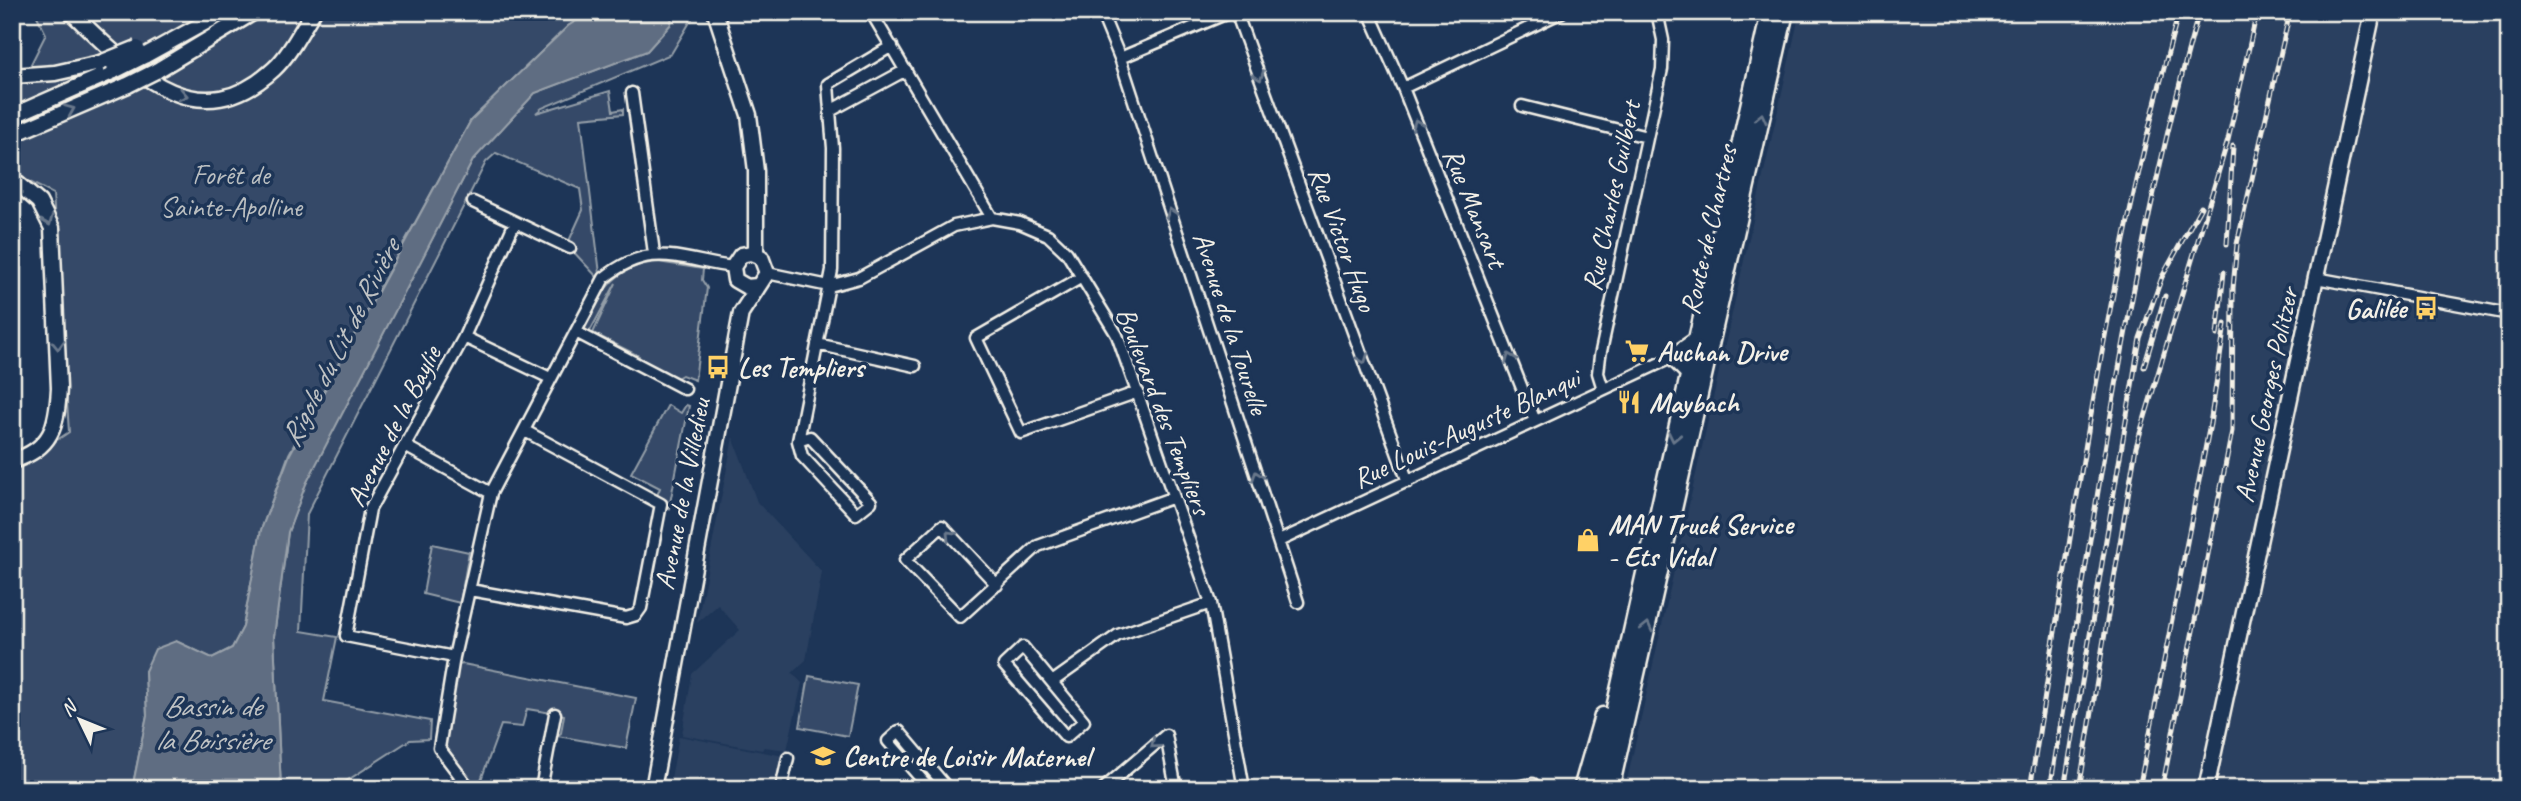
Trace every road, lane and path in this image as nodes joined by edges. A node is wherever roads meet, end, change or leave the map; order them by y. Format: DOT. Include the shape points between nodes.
graph roads {
  1 [pos="71,12"];
  2 [pos="224,12"];
  3 [pos="254,12"];
  4 [pos="313,12"];
  5 [pos="715,12"];
  6 [pos="872,12"];
  7 [pos="1101,12"];
  8 [pos="1230,12"];
  9 [pos="1236,12"];
  10 [pos="1369,12"];
  11 [pos="1562,12"];
  12 [pos="1657,12"];
  13 [pos="1770,12"];
  14 [pos="1785,12"];
  15 [pos="2374,12"];
  16 [pos="892,46"];
  17 [pos="141,52"];
  18 [pos="1120,58"];
  19 [pos="906,70"];
  20 [pos="12,76"];
  21 [pos="1403,88"];
  22 [pos="632,93"];
  23 [pos="1522,106"];
  24 [pos="830,111"];
  25 [pos="12,116"];
  26 [pos="12,135"];
  27 [pos="1647,137"];
  28 [pos="12,179"];
  29 [pos="473,202"];
  30 [pos="992,218"];
  31 [pos="515,222"];
  32 [pos="570,248"];
  33 [pos="654,253"];
  34 [pos="751,254"];
  35 [pos="733,267"];
  36 [pos="767,273"];
  37 [pos="1082,276"];
  38 [pos="2316,278"];
  39 [pos="738,283"];
  40 [pos="757,286"];
  41 [pos="829,286"];
  42 [pos="741,313"];
  43 [pos="2509,314"];
  44 [pos="576,332"];
  45 [pos="464,337"];
  46 [pos="1696,341"];
  47 [pos="817,344"];
  48 [pos="1673,357"];
  49 [pos="915,366"];
  50 [pos="1689,373"];
  51 [pos="550,378"];
  52 [pos="685,389"];
  53 [pos="1603,389"];
  54 [pos="1138,392"];
  55 [pos="1535,421"];
  56 [pos="525,431"];
  57 [pos="798,441"];
  58 [pos="405,446"];
  59 [pos="12,461"];
  60 [pos="1408,482"];
  61 [pos="491,493"];
  62 [pos="1174,497"];
  63 [pos="1279,541"];
  64 [pos="997,585"];
  65 [pos="470,590"];
  66 [pos="1298,602"];
  67 [pos="1212,603"];
  68 [pos="454,657"];
  69 [pos="1625,664"];
  70 [pos="1052,682"];
  71 [pos="671,683"];
  72 [pos="555,714"];
  73 [pos="788,758"];
  74 [pos="461,779"];
  75 [pos="449,789"];
  76 [pos="470,789"];
  77 [pos="541,789"];
  78 [pos="644,789"];
  79 [pos="653,789"];
  80 [pos="781,789"];
  81 [pos="930,789"];
  82 [pos="948,789"];
  83 [pos="1102,789"];
  84 [pos="1176,789"];
  85 [pos="1244,789"];
  86 [pos="1505,789"];
  87 [pos="1534,789"];
  88 [pos="1582,789"];
  89 [pos="1597,789"];
  90 [pos="1610,789"];
  91 [pos="2206,789"];
  1 -- 4 [label="street, one-way" via="135,72 162,90 185,98 220,99 250,87 275,69"];
  2 -- 17 [label="street" via="179,29"];
  26 -- 3 [label="street, one-way, bridge" via="156,71"];
  5 -- 34 [label="street" via="750,115 757,222"];
  6 -- 16 [label="street"];
  7 -- 18 [label="street, Avenue de la Tourelle"];
  8 -- 18 [label="street"];
  9 -- 60 [label="street, Rue Victor Hugo, one-way"];
  10 -- 21 [label="street, Rue Mansart"];
  11 -- 21 [label="street"];
  12 -- 27 [label="street, Rue Charles Guilbert" via="1663,40 1662,69"];
  13 -- 46 [label="main road, Route de Chartres"];
  90 -- 14 [label="main road, Route de Chartres, one-way"];
  15 -- 38 [label="street, Avenue Georges Politzer"];
  16 -- 19 [label="street"];
  16 -- 24 [label="street" via="828,83"];
  17 -- 20 [label="street, bridge" via="55,74"];
  17 -- 25 [label="street, bridge" via="114,71"];
  63 -- 18 [label="street, Avenue de la Tourelle, one-way"];
  19 -- 24 [label="street"];
  19 -- 30 [label="street"];
  55 -- 21 [label="street, Rue Mansart, one-way"];
  22 -- 33 [label="street"];
  23 -- 27 [label="street"];
  24 -- 41 [label="street"];
  27 -- 53 [label="street, Rue Charles Guilbert" via="1600,356 1598,373"];
  28 -- 59 [label="street, one-way" via="39,202 52,228 59,388 58,413 50,437 30,456"];
  29 -- 31 [label="street"];
  30 -- 37 [label="street, Boulevard des Templiers" via="1048,235"];
  30 -- 41 [label="street, Boulevard des Templiers" via="954,226 859,278"];
  31 -- 32 [label="street"];
  31 -- 45 [label="street, Avenue de la Baylie"];
  33 -- 35 [label="street"];
  33 -- 44 [label="street" via="621,264 604,278"];
  34 -- 35 [label="street" via="737,258"];
  34 -- 36 [label="street" via="765,262"];
  35 -- 39 [label="street"];
  36 -- 40 [label="street"];
  36 -- 41 [label="street, Boulevard des Templiers"];
  37 -- 54 [label="street, Boulevard des Templiers" via="1117,335"];
  37 -- 54 [label="street" via="976,338 1021,433"];
  38 -- 43 [label="street"];
  38 -- 91 [label="street, Avenue Georges Politzer"];
  39 -- 40 [label="street" via="747,288"];
  39 -- 42 [label="street, Avenue de la Villedieu"];
  40 -- 42 [label="street, Avenue de la Villedieu"];
  41 -- 47 [label="street"];
  42 -- 71 [label="street, Avenue de la Villedieu"];
  44 -- 51 [label="street"];
  44 -- 52 [label="street"];
  45 -- 51 [label="street"];
  45 -- 58 [label="street, Avenue de la Baylie"];
  46 -- 48 [label="main road"];
  46 -- 50 [label="main road, Route de Chartres"];
  47 -- 49 [label="street"];
  47 -- 57 [label="street"];
  48 -- 50 [label="main road"];
  48 -- 53 [label="street, Rue Louis-Auguste Blanqui"];
  50 -- 69 [label="main road, Route de Chartres, one-way"];
  51 -- 56 [label="street"];
  53 -- 55 [label="street, Rue Louis-Auguste Blanqui"];
  54 -- 62 [label="street, Boulevard des Templiers"];
  55 -- 60 [label="street, Rue Louis-Auguste Blanqui"];
  56 -- 61 [label="street"];
  56 -- 65 [label="street" via="661,504 641,608 626,618"];
  57 -- 57 [label="street" via="802,456 856,514 871,502 810,437"];
  58 -- 61 [label="street"];
  58 -- 68 [label="street, Avenue de la Baylie" via="370,509 346,636"];
  60 -- 63 [label="street, Rue Louis-Auguste Blanqui"];
  61 -- 65 [label="street"];
  62 -- 64 [label="street" via="1038,546"];
  62 -- 67 [label="street, Boulevard des Templiers"];
  63 -- 66 [label="street, Avenue de la Tourelle"];
  64 -- 64 [label="street, one-way" via="942,526 905,560 960,617"];
  65 -- 68 [label="street"];
  67 -- 70 [label="street" via="1118,635"];
  67 -- 85 [label="street, Boulevard des Templiers"];
  68 -- 74 [label="street" via="439,748"];
  69 -- 88 [label="main road" via="1614,673"];
  69 -- 89 [label="main road, Route de Chartres"];
  70 -- 70 [label="street" via="1023,647 1003,665 1066,737 1084,722"];
  71 -- 78 [label="street, Avenue de la Villedieu"];
  71 -- 79 [label="street, Avenue de la Villedieu"];
  72 -- 77 [label="street"];
  73 -- 80 [label="street"];
  74 -- 75 [label="street"];
  74 -- 76 [label="street"];
  81 -- 82 [label="street" via="888,741 900,731"];
  84 -- 83 [label="street, one-way" via="1166,736"];
  86 -- 87 [label="street" via="1533,784"];
}
